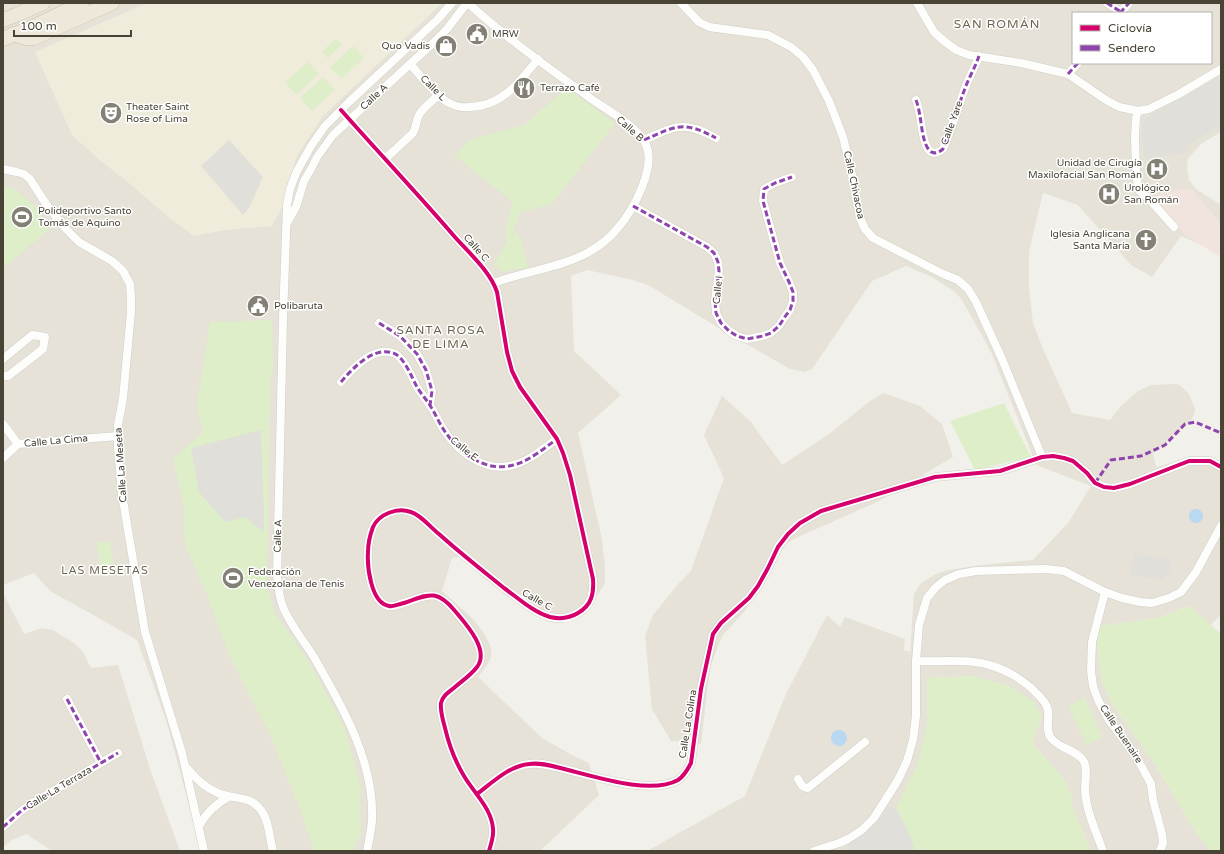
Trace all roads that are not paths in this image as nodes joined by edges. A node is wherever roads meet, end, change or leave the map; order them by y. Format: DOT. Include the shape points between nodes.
graph roads {
  1 [pos="43,3"];
  2 [pos="82,3"];
  3 [pos="112,3"];
  4 [pos="452,3"];
  5 [pos="467,3"];
  6 [pos="681,3"];
  7 [pos="917,3"];
  8 [pos="1107,3"];
  9 [pos="1129,3"];
  10 [pos="1120,12"];
  11 [pos="1122,12"];
  12 [pos="3,20"];
  13 [pos="8,36"];
  14 [pos="979,56"];
  15 [pos="538,59"];
  16 [pos="410,64"];
  17 [pos="1077,64"];
  18 [pos="1221,69"];
  19 [pos="1068,74"];
  20 [pos="439,95"];
  21 [pos="916,100"];
  22 [pos="341,110"];
  23 [pos="1138,111"];
  24 [pos="349,119"];
  25 [pos="716,138"];
  26 [pos="644,140"];
  27 [pos="385,159"];
  28 [pos="3,169"];
  29 [pos="792,177"];
  30 [pos="633,206"];
  31 [pos="286,223"];
  32 [pos="1174,227"];
  33 [pos="494,283"];
  34 [pos="379,323"];
  35 [pos="3,359"];
  36 [pos="3,376"];
  37 [pos="341,382"];
  38 [pos="430,405"];
  39 [pos="3,424"];
  40 [pos="118,436"];
  41 [pos="557,440"];
  42 [pos="18,444"];
  43 [pos="1042,457"];
  44 [pos="3,458"];
  45 [pos="1221,467"];
  46 [pos="1221,526"];
  47 [pos="1105,592"];
  48 [pos="916,661"];
  49 [pos="67,699"];
  50 [pos="864,742"];
  51 [pos="118,753"];
  52 [pos="101,763"];
  53 [pos="186,768"];
  54 [pos="798,779"];
  55 [pos="477,794"];
  56 [pos="228,797"];
  57 [pos="199,826"];
  58 [pos="3,827"];
  59 [pos="204,851"];
  60 [pos="273,851"];
  61 [pos="367,851"];
  62 [pos="489,851"];
  63 [pos="814,851"];
  64 [pos="1103,851"];
  65 [pos="1160,851"];
  1 -- 12 [label="highway"];
  2 -- 13 [label="highway"];
  3 -- 13 [label="highway" via="34,38"];
  4 -- 22 [label="street, Calle A"];
  5 -- 15 [label="street, Calle B"];
  5 -- 16 [label="street, Calle A" via="447,29"];
  6 -- 43 [label="street, Calle Chivacoa" via="699,22 709,27 768,35 791,47 814,70 843,137 860,218 865,229 873,238 958,280 968,289 1002,359"];
  7 -- 14 [label="street" via="934,32 944,41 956,50"];
  8 -- 10 [label="street"];
  9 -- 11 [label="street"];
  14 -- 19 [label="street"];
  14 -- 21 [label="street, Calle Yare" via="964,89 943,149 939,152 934,153 924,143"];
  15 -- 20 [label="street, Calle L" via="514,88 490,104 479,107 460,106 448,103"];
  15 -- 26 [label="street, Calle B" via="619,118"];
  16 -- 20 [label="street, Calle L"];
  16 -- 24 [label="street, Calle A"];
  17 -- 19 [label="street"];
  18 -- 23 [label="street" via="1179,94"];
  19 -- 23 [label="street" via="1119,107"];
  20 -- 27 [label="street" via="420,113 413,133"];
  22 -- 24 [label="street, Calle C"];
  22 -- 31 [label="street, Calle A" via="317,136 298,171 290,189"];
  23 -- 32 [label="street" via="1135,137 1138,189"];
  24 -- 27 [label="street, Calle C"];
  24 -- 31 [label="street, Calle A" via="317,157 304,181 296,207"];
  25 -- 26 [label="street" via="702,130 685,126 674,127"];
  26 -- 30 [label="street, Calle B" via="649,149 648,167"];
  27 -- 33 [label="street, Calle C"];
  28 -- 40 [label="street, Calle La Meseta" via="24,174 30,179 66,229 79,242 112,261 123,271 130,284 131,312"];
  29 -- 30 [label="street, Calle I" via="764,189 763,201 780,263 793,292 793,301 779,326 771,333 754,338 747,339 729,331 716,313 715,301 720,271 714,253 706,246"];
  30 -- 33 [label="street, Calle B" via="617,230 588,252 558,264"];
  31 -- 61 [label="street, Calle A" via="278,586 283,608 333,692 360,750 371,798 372,821"];
  33 -- 41 [label="street, Calle C" via="512,371 520,387"];
  34 -- 38 [label="street, Calle E" via="400,336 420,358 432,391"];
  35 -- 36 [label="street" via="32,335 45,337 43,348 8,376"];
  37 -- 38 [label="street, Calle E" via="356,366 372,355 394,353 403,361"];
  38 -- 41 [label="street, Calle E" via="445,433 455,444 466,454 487,466 510,466"];
  39 -- 42 [label="street, Calle La Cima"];
  40 -- 42 [label="street, Calle La Cima"];
  40 -- 53 [label="street, Calle La Meseta" via="122,494 146,632"];
  41 -- 55 [label="street, Calle C" via="570,475 593,579 592,599 579,613 562,618 540,613 482,571 411,512 395,511 380,518 373,528 368,545 371,582 383,603 395,606 429,595 437,596 454,610 476,638 482,657 477,667 445,694 441,710 450,745 464,776"];
  42 -- 44 [label="street"];
  43 -- 45 [label="street" via="1053,456 1073,460 1095,483 1114,488 1189,461 1210,461"];
  43 -- 55 [label="street, Calle La Colina" via="1000,471 935,477 920,481 821,511 800,523 778,548 749,598 721,623 714,634 701,689 691,763 678,779 656,786 629,784 542,763 516,767"];
  46 -- 47 [label="street" via="1196,572 1181,592 1152,603"];
  47 -- 48 [label="street" via="1064,570 998,570 959,574 945,580 927,598 919,625"];
  47 -- 65 [label="street, Calle Buenaire" via="1092,642 1093,686 1109,720 1136,756 1151,784 1162,834 1163,844"];
  48 -- 63 [label="street" via="913,740 898,780 874,818 862,830 839,843"];
  48 -- 64 [label="street" via="974,662 998,668 1018,677 1034,690 1047,705 1047,728 1050,738 1079,755 1085,762 1088,807"];
  49 -- 52 [label="street"];
  50 -- 54 [label="street" via="808,788 801,786"];
  51 -- 52 [label="street, Calle La Terraza"];
  52 -- 58 [label="street, Calle La Terraza" via="31,804"];
  53 -- 56 [label="street" via="205,786"];
  53 -- 57 [label="street"];
  55 -- 62 [label="street" via="492,821"];
  56 -- 57 [label="street" via="203,818"];
  56 -- 60 [label="street" via="245,798 259,808 267,822"];
  57 -- 59 [label="street"];
}
